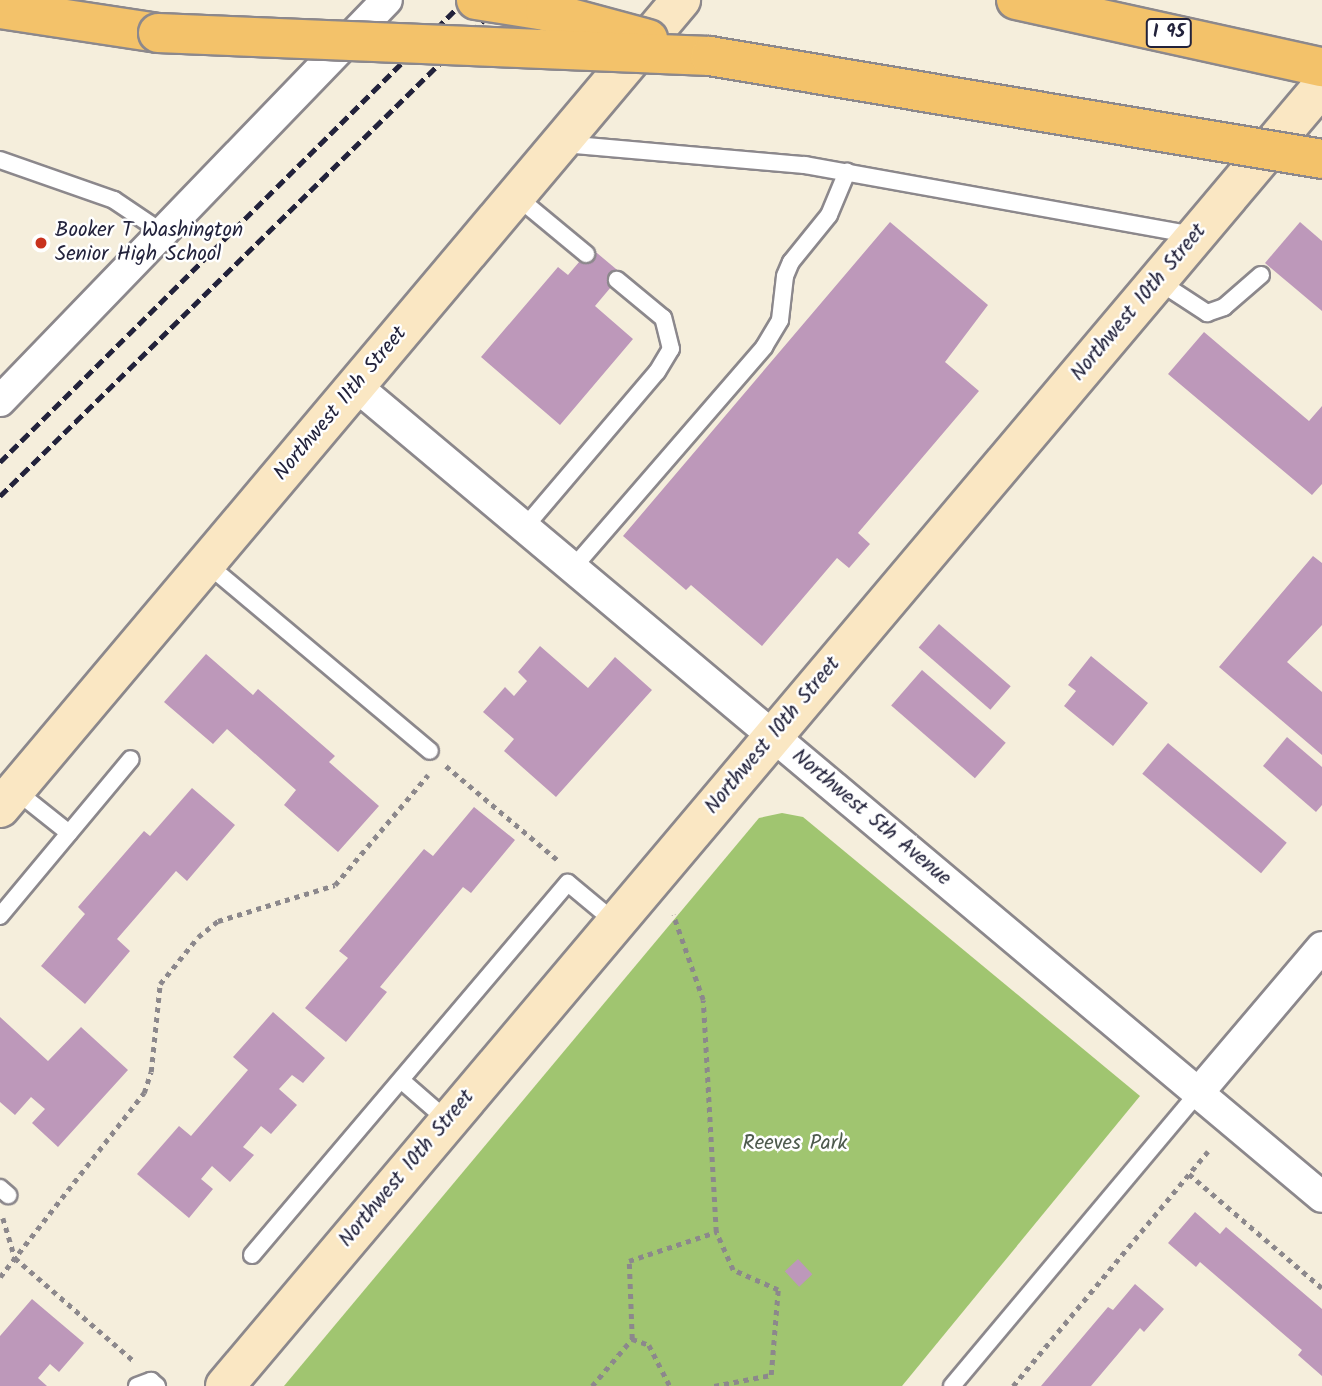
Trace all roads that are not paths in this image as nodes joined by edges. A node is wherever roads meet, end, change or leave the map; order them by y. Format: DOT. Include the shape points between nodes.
graph roads {
  1 [pos="387,0"];
  2 [pos="476,0"];
  3 [pos="681,0"];
  4 [pos="1016,0"];
  5 [pos="0,9"];
  6 [pos="710,56"];
  7 [pos="1322,67"];
  8 [pos="1322,86"];
  9 [pos="560,144"];
  10 [pos="1322,159"];
  11 [pos="0,160"];
  12 [pos="847,172"];
  13 [pos="516,196"];
  14 [pos="163,233"];
  15 [pos="1197,235"];
  16 [pos="586,254"];
  17 [pos="1261,275"];
  18 [pos="617,279"];
  19 [pos="1158,281"];
  20 [pos="356,386"];
  21 [pos="0,401"];
  22 [pos="524,528"];
  23 [pos="206,563"];
  24 [pos="572,569"];
  25 [pos="773,736"];
  26 [pos="435,756"];
  27 [pos="131,759"];
  28 [pos="8,799"];
  29 [pos="68,833"];
  30 [pos="0,916"];
  31 [pos="615,922"];
  32 [pos="1322,947"];
  33 [pos="401,1080"];
  34 [pos="1199,1092"];
  35 [pos="448,1121"];
  36 [pos="1322,1197"];
  37 [pos="252,1255"];
  38 [pos="137,1386"];
  39 [pos="157,1386"];
  40 [pos="225,1386"];
  41 [pos="952,1386"];
  1 -- 14 [label="street"];
  2 -- 6 [label="highway, bridge" via="545,11"];
  3 -- 9 [label="street, Northwest 11th Street"];
  4 -- 7 [label="highway, I 95"];
  5 -- 6 [label="highway, bridge" via="158,33"];
  6 -- 10 [label="highway, bridge"];
  8 -- 15 [label="street, Northwest 10th Street"];
  9 -- 12 [label="lane"];
  9 -- 13 [label="street, Northwest 11th Street"];
  11 -- 14 [label="lane" via="114,200"];
  12 -- 15 [label="lane"];
  12 -- 24 [label="lane" via="829,215 790,262 780,320 764,347"];
  13 -- 16 [label="lane"];
  13 -- 20 [label="street, Northwest 11th Street"];
  14 -- 21 [label="street"];
  15 -- 19 [label="street, Northwest 10th Street"];
  17 -- 19 [label="lane" via="1224,307 1207,313"];
  18 -- 22 [label="lane" via="663,318 671,349 657,372"];
  19 -- 25 [label="street, Northwest 10th Street"];
  20 -- 22 [label="street, Northwest 5th Avenue"];
  20 -- 23 [label="street, Northwest 11th Street"];
  22 -- 24 [label="street, Northwest 5th Avenue"];
  23 -- 26 [label="lane"];
  23 -- 28 [label="street, Northwest 11th Street"];
  24 -- 25 [label="street, Northwest 5th Avenue"];
  25 -- 31 [label="street, Northwest 10th Street"];
  25 -- 34 [label="street, Northwest 5th Avenue"];
  27 -- 29 [label="lane"];
  28 -- 29 [label="lane"];
  29 -- 30 [label="lane"];
  31 -- 33 [label="lane" via="568,883"];
  31 -- 35 [label="street, Northwest 10th Street"];
  32 -- 34 [label="street"];
  33 -- 35 [label="lane"];
  33 -- 37 [label="lane"];
  34 -- 36 [label="street, Northwest 5th Avenue"];
  34 -- 41 [label="lane"];
  35 -- 40 [label="street, Northwest 10th Street"];
  38 -- 39 [label="lane" via="151,1381"];
}
